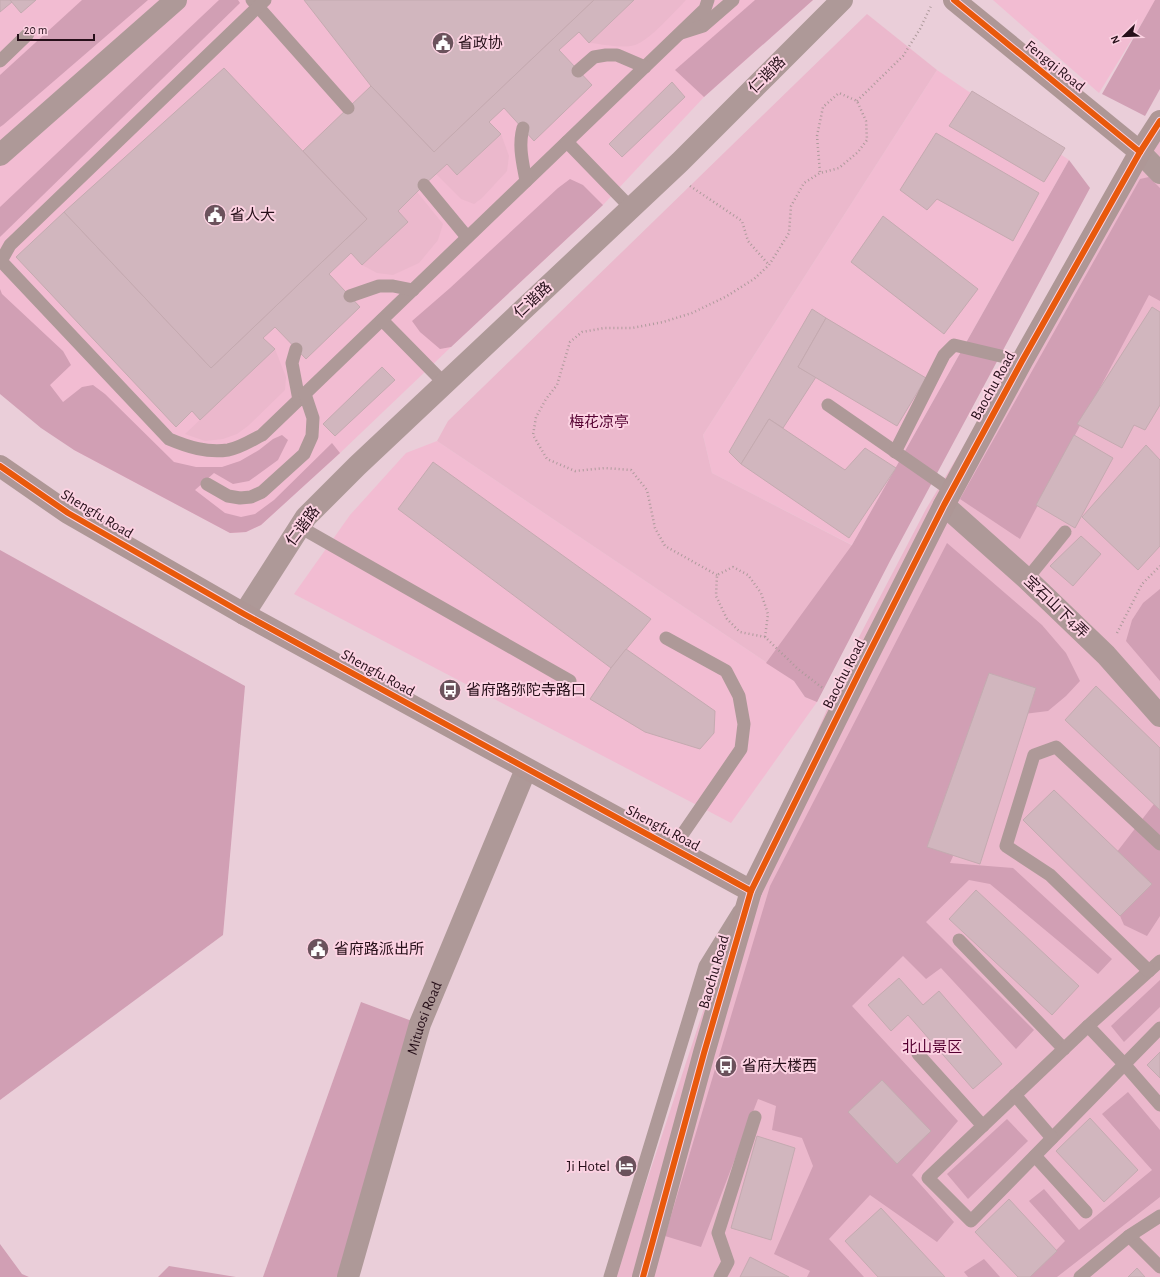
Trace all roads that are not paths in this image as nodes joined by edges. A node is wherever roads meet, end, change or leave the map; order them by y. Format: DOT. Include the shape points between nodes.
graph roads {
  1 [pos="176,0"];
  2 [pos="708,0"];
  3 [pos="733,0"];
  4 [pos="842,0"];
  5 [pos="954,0"];
  6 [pos="258,2"];
  7 [pos="28,34"];
  8 [pos="678,34"];
  9 [pos="0,61"];
  10 [pos="645,67"];
  11 [pos="578,71"];
  12 [pos="348,108"];
  13 [pos="1160,121"];
  14 [pos="523,128"];
  15 [pos="567,142"];
  16 [pos="1140,152"];
  17 [pos="0,155"];
  18 [pos="1160,174"];
  19 [pos="526,181"];
  20 [pos="424,185"];
  21 [pos="631,208"];
  22 [pos="467,237"];
  23 [pos="413,290"];
  24 [pos="350,296"];
  25 [pos="382,320"];
  26 [pos="296,349"];
  27 [pos="1022,361"];
  28 [pos="444,383"];
  29 [pos="302,397"];
  30 [pos="828,405"];
  31 [pos="895,452"];
  32 [pos="0,466"];
  33 [pos="207,484"];
  34 [pos="948,498"];
  35 [pos="300,527"];
  36 [pos="1065,532"];
  37 [pos="1027,579"];
  38 [pos="244,614"];
  39 [pos="666,638"];
  40 [pos="570,681"];
  41 [pos="1160,716"];
  42 [pos="526,769"];
  43 [pos="1160,844"];
  44 [pos="673,848"];
  45 [pos="751,891"];
  46 [pos="959,940"];
  47 [pos="1160,961"];
  48 [pos="1149,971"];
  49 [pos="1088,1026"];
  50 [pos="1160,1028"];
  51 [pos="1064,1049"];
  52 [pos="918,1054"];
  53 [pos="1125,1064"];
  54 [pos="1015,1095"];
  55 [pos="1160,1105"];
  56 [pos="754,1117"];
  57 [pos="983,1126"];
  58 [pos="1052,1138"];
  59 [pos="1035,1156"];
  60 [pos="1086,1212"];
  61 [pos="1160,1216"];
  62 [pos="1129,1236"];
  63 [pos="1160,1267"];
  64 [pos="348,1277"];
  65 [pos="610,1277"];
  66 [pos="643,1277"];
  67 [pos="720,1277"];
  68 [pos="1080,1277"];
  1 -- 17 [label="street"];
  2 -- 8 [label="lane" via="705,9"];
  3 -- 8 [label="lane" via="703,26"];
  4 -- 21 [label="street, 仁谐路"];
  5 -- 16 [label="main road, Fengqi Road"];
  6 -- 12 [label="lane"];
  6 -- 29 [label="lane" via="10,245 1,261 170,439 189,447 228,450 262,435"];
  7 -- 9 [label="lane"];
  8 -- 10 [label="lane"];
  10 -- 11 [label="lane" via="617,55 606,55 594,57"];
  10 -- 15 [label="lane"];
  13 -- 16 [label="main road, Baochu Road"];
  14 -- 19 [label="lane" via="520,137"];
  15 -- 19 [label="lane"];
  15 -- 21 [label="lane"];
  16 -- 18 [label="street"];
  16 -- 27 [label="main road, Baochu Road"];
  19 -- 22 [label="lane"];
  20 -- 22 [label="lane"];
  21 -- 28 [label="street, 仁谐路"];
  22 -- 23 [label="lane"];
  23 -- 24 [label="lane" via="379,286"];
  23 -- 25 [label="lane"];
  25 -- 28 [label="lane"];
  25 -- 29 [label="lane"];
  26 -- 29 [label="lane" via="292,362"];
  27 -- 31 [label="lane" via="954,345 944,355"];
  27 -- 34 [label="main road, Baochu Road"];
  28 -- 35 [label="street, 仁谐路" via="306,517"];
  29 -- 33 [label="lane" via="313,418 312,436 304,454 262,492 251,497 228,496"];
  30 -- 31 [label="lane"];
  31 -- 34 [label="lane"];
  32 -- 38 [label="main road, Shengfu Road" via="68,513"];
  34 -- 37 [label="street, 宝石山下4弄"];
  34 -- 45 [label="main road, Baochu Road"];
  35 -- 38 [label="street, 仁谐路"];
  35 -- 40 [label="lane"];
  36 -- 37 [label="lane"];
  37 -- 41 [label="street, 宝石山下4弄" via="1106,655"];
  38 -- 42 [label="main road, Shengfu Road"];
  39 -- 44 [label="lane" via="726,671 739,696 744,724 741,749"];
  42 -- 44 [label="main road, Shengfu Road"];
  42 -- 64 [label="street, Mituosi Road" via="420,1024"];
  43 -- 48 [label="lane" via="1056,747 1034,755 1006,846 1050,875"];
  44 -- 45 [label="main road, Shengfu Road"];
  45 -- 65 [label="lane" via="705,966"];
  45 -- 66 [label="main road, Baochu Road"];
  46 -- 51 [label="lane"];
  47 -- 48 [label="lane"];
  48 -- 49 [label="lane"];
  49 -- 51 [label="lane"];
  49 -- 53 [label="lane"];
  50 -- 53 [label="lane"];
  51 -- 54 [label="lane"];
  52 -- 57 [label="lane"];
  53 -- 55 [label="lane"];
  53 -- 58 [label="lane"];
  54 -- 57 [label="lane"];
  54 -- 58 [label="lane"];
  56 -- 67 [label="lane" via="718,1233 728,1262"];
  57 -- 59 [label="lane" via="928,1178 971,1221"];
  58 -- 59 [label="lane"];
  59 -- 60 [label="lane"];
  61 -- 62 [label="lane"];
  62 -- 63 [label="lane"];
  62 -- 68 [label="lane"];
}
